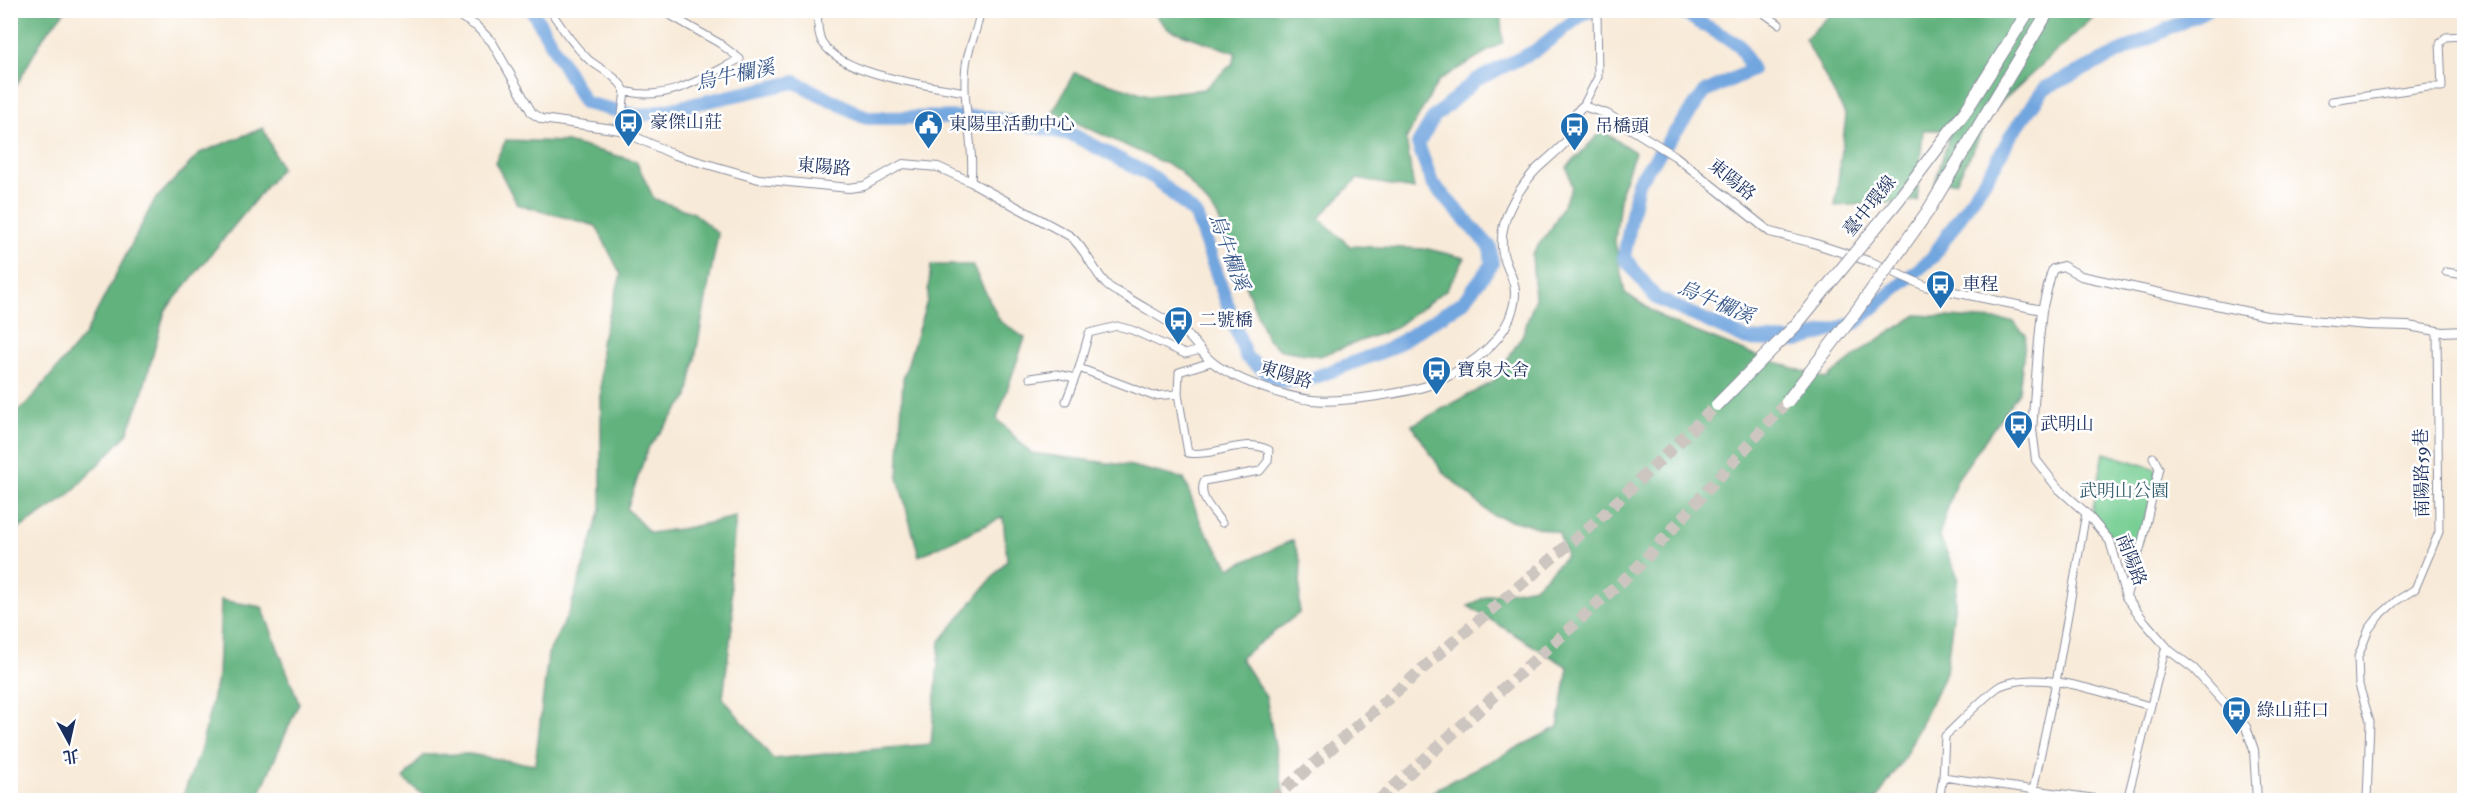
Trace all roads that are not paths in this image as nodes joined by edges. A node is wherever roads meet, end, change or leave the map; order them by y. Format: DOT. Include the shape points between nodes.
graph roads {
  1 [pos="450,10"];
  2 [pos="550,10"];
  3 [pos="661,10"];
  4 [pos="817,10"];
  5 [pos="980,10"];
  6 [pos="1597,10"];
  7 [pos="1758,10"];
  8 [pos="2029,10"];
  9 [pos="2049,10"];
  10 [pos="1779,24"];
  11 [pos="2464,36"];
  12 [pos="625,91"];
  13 [pos="965,92"];
  14 [pos="2332,100"];
  15 [pos="1583,106"];
  16 [pos="620,130"];
  17 [pos="971,182"];
  18 [pos="2446,272"];
  19 [pos="2464,275"];
  20 [pos="2042,310"];
  21 [pos="2437,331"];
  22 [pos="2464,331"];
  23 [pos="1201,350"];
  24 [pos="1211,362"];
  25 [pos="1079,368"];
  26 [pos="1030,378"];
  27 [pos="1075,378"];
  28 [pos="1178,394"];
  29 [pos="1066,401"];
  30 [pos="1787,402"];
  31 [pos="1717,405"];
  32 [pos="2153,457"];
  33 [pos="2086,513"];
  34 [pos="1222,523"];
  35 [pos="2126,597"];
  36 [pos="2166,646"];
  37 [pos="2056,682"];
  38 [pos="2150,706"];
  39 [pos="1943,777"];
  40 [pos="2033,790"];
  41 [pos="1939,801"];
  42 [pos="2031,801"];
  43 [pos="2106,801"];
  44 [pos="2127,801"];
  45 [pos="2257,801"];
  46 [pos="2367,801"];
  1 -- 16 [label="street, 東陽路" via="476,26 492,42 532,113 542,119"];
  2 -- 12 [label="street" via="568,38 589,60 620,82"];
  3 -- 12 [label="street" via="740,58 681,89 642,96"];
  4 -- 13 [label="street" via="823,43 852,65 886,77"];
  5 -- 13 [label="street" via="966,64"];
  6 -- 15 [label="street" via="1598,77"];
  7 -- 10 [label="street"];
  8 -- 31 [label="highway, 臺中環線, bridge" via="1967,109 1899,199 1795,326"];
  9 -- 30 [label="highway, bridge" via="1928,211"];
  11 -- 14 [label="street" via="2445,37 2440,43 2442,87"];
  12 -- 16 [label="street"];
  13 -- 17 [label="street" via="973,164"];
  15 -- 20 [label="street, 東陽路" via="1607,114 1675,156 1770,232 1861,259 1938,289"];
  15 -- 24 [label="street, 東陽路" via="1578,109 1571,135 1533,173 1505,221 1502,249 1515,293 1506,325 1492,345 1451,375 1423,388 1315,401 1265,388"];
  16 -- 17 [label="street, 東陽路" via="675,155 759,179 849,188 864,186 903,164 938,167"];
  17 -- 23 [label="street, 東陽路" via="1071,236 1107,285 1188,335"];
  18 -- 19 [label="street"];
  20 -- 21 [label="street, 南陽路" via="2053,269 2063,266 2080,276 2267,316"];
  20 -- 33 [label="street, 南陽路" via="2033,447 2044,471"];
  21 -- 22 [label="street"];
  21 -- 46 [label="street, 南陽路59巷" via="2439,532 2415,589 2379,616 2358,657 2359,685 2370,721"];
  23 -- 24 [label="street, 東陽路"];
  23 -- 25 [label="street" via="1185,354 1117,326 1089,333"];
  24 -- 28 [label="street" via="1179,372"];
  25 -- 27 [label="street"];
  25 -- 28 [label="street" via="1153,396"];
  26 -- 27 [label="street" via="1057,374"];
  27 -- 29 [label="street"];
  28 -- 34 [label="street" via="1188,453 1238,446 1269,450 1268,461 1260,471 1204,481 1203,497"];
  32 -- 35 [label="street" via="2159,468"];
  33 -- 35 [label="street, 南陽路" via="2110,541"];
  33 -- 37 [label="street"];
  35 -- 36 [label="street, 南陽路"];
  36 -- 38 [label="street"];
  36 -- 45 [label="street, 南陽路" via="2194,669 2246,727 2254,750"];
  37 -- 38 [label="street"];
  37 -- 39 [label="street" via="2031,680 1999,686 1946,736"];
  37 -- 40 [label="street"];
  38 -- 44 [label="street"];
  39 -- 40 [label="street"];
  39 -- 41 [label="street"];
  40 -- 42 [label="street"];
  40 -- 43 [label="street"];
}
